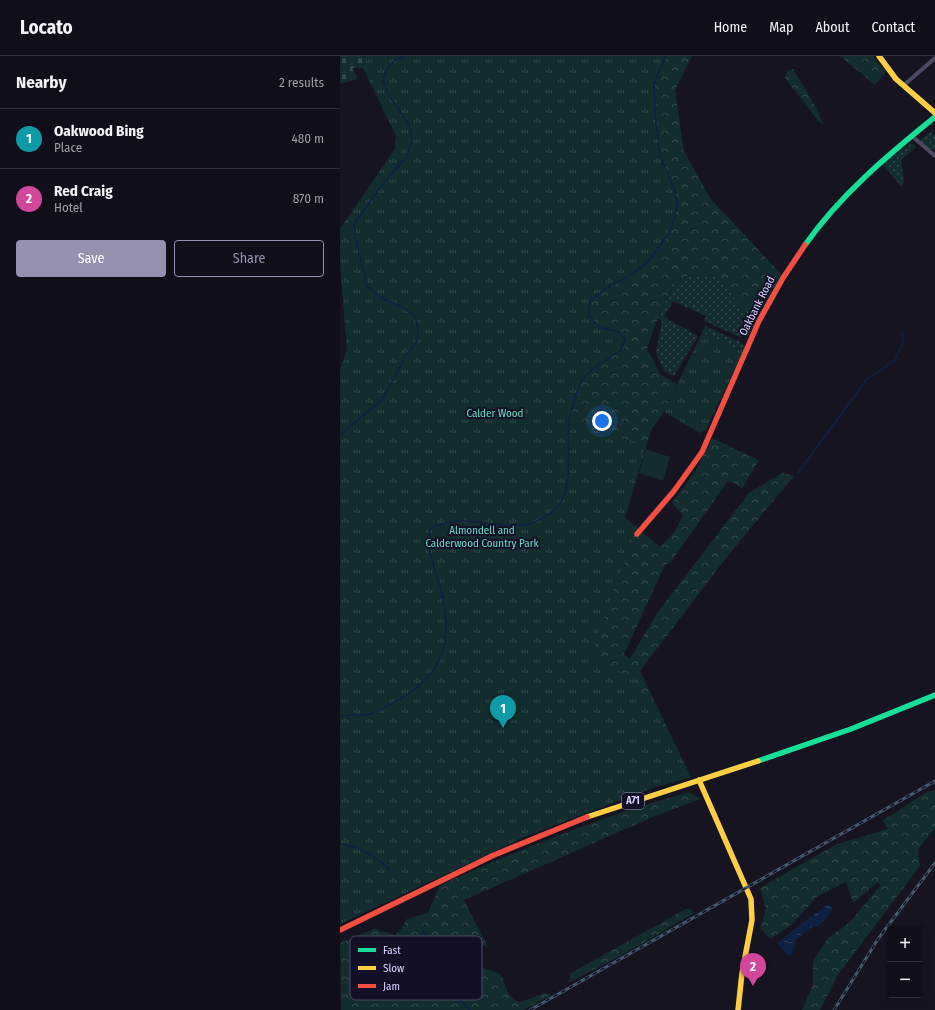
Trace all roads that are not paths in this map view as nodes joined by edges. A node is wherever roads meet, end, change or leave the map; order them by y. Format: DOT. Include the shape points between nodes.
graph roads {
  1 [pos="879,56"];
  2 [pos="935,58"];
  3 [pos="904,85"];
  4 [pos="935,113"];
  5 [pos="935,117"];
  6 [pos="912,136"];
  7 [pos="935,156"];
  8 [pos="637,534"];
  9 [pos="935,695"];
  10 [pos="699,780"];
  11 [pos="340,930"];
  12 [pos="738,1010"];
  1 -- 3 [label="street"];
  2 -- 3 [label="street"];
  3 -- 4 [label="street"];
  5 -- 6 [label="street, Oakbank Road"];
  6 -- 7 [label="street"];
  6 -- 8 [label="street, Oakbank Road" via="879,163 830,213 787,271 759,321 708,441 691,469"];
  9 -- 10 [label="street, A71" via="825,739"];
  10 -- 11 [label="street, A71" via="589,815 540,834 445,877"];
  10 -- 12 [label="street" via="751,899 752,920"];
}
